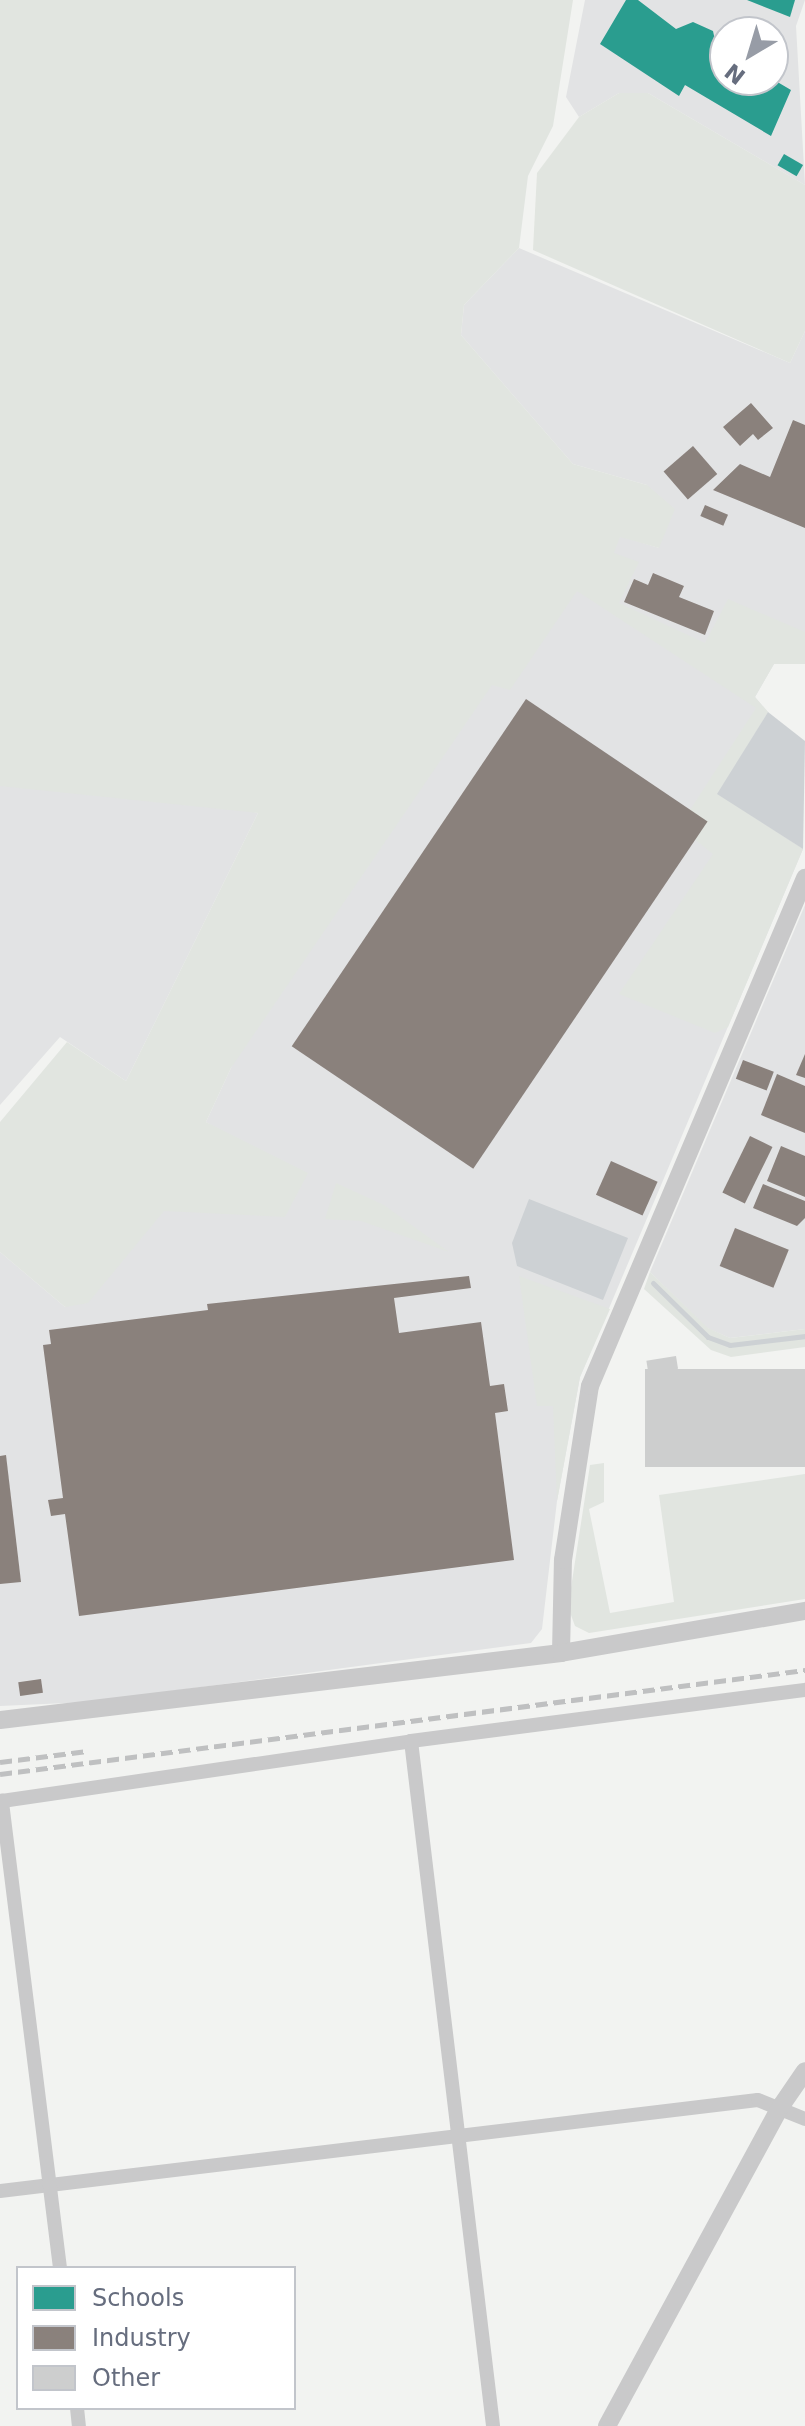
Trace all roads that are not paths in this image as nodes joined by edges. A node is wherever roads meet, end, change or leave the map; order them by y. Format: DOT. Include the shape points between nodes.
graph roads {
  1 [pos="805,878"];
  2 [pos="805,1611"];
  3 [pos="561,1653"];
  4 [pos="805,1690"];
  5 [pos="0,1720"];
  6 [pos="411,1741"];
  7 [pos="805,2071"];
  8 [pos="781,2106"];
  9 [pos="805,2119"];
  10 [pos="458,2135"];
  11 [pos="50,2184"];
  12 [pos="0,2191"];
  13 [pos="60,2266"];
  14 [pos="493,2426"];
  15 [pos="607,2426"];
  1 -- 3 [label="street" via="590,1386 563,1560"];
  2 -- 3 [label="street"];
  3 -- 5 [label="street"];
  4 -- 6 [label="street"];
  6 -- 10 [label="street"];
  6 -- 11 [label="street" via="2,1801"];
  7 -- 8 [label="street"];
  8 -- 9 [label="street"];
  8 -- 10 [label="street" via="758,2100"];
  8 -- 15 [label="street"];
  10 -- 11 [label="street"];
  10 -- 14 [label="street"];
  11 -- 12 [label="street"];
  11 -- 13 [label="street"];
}
